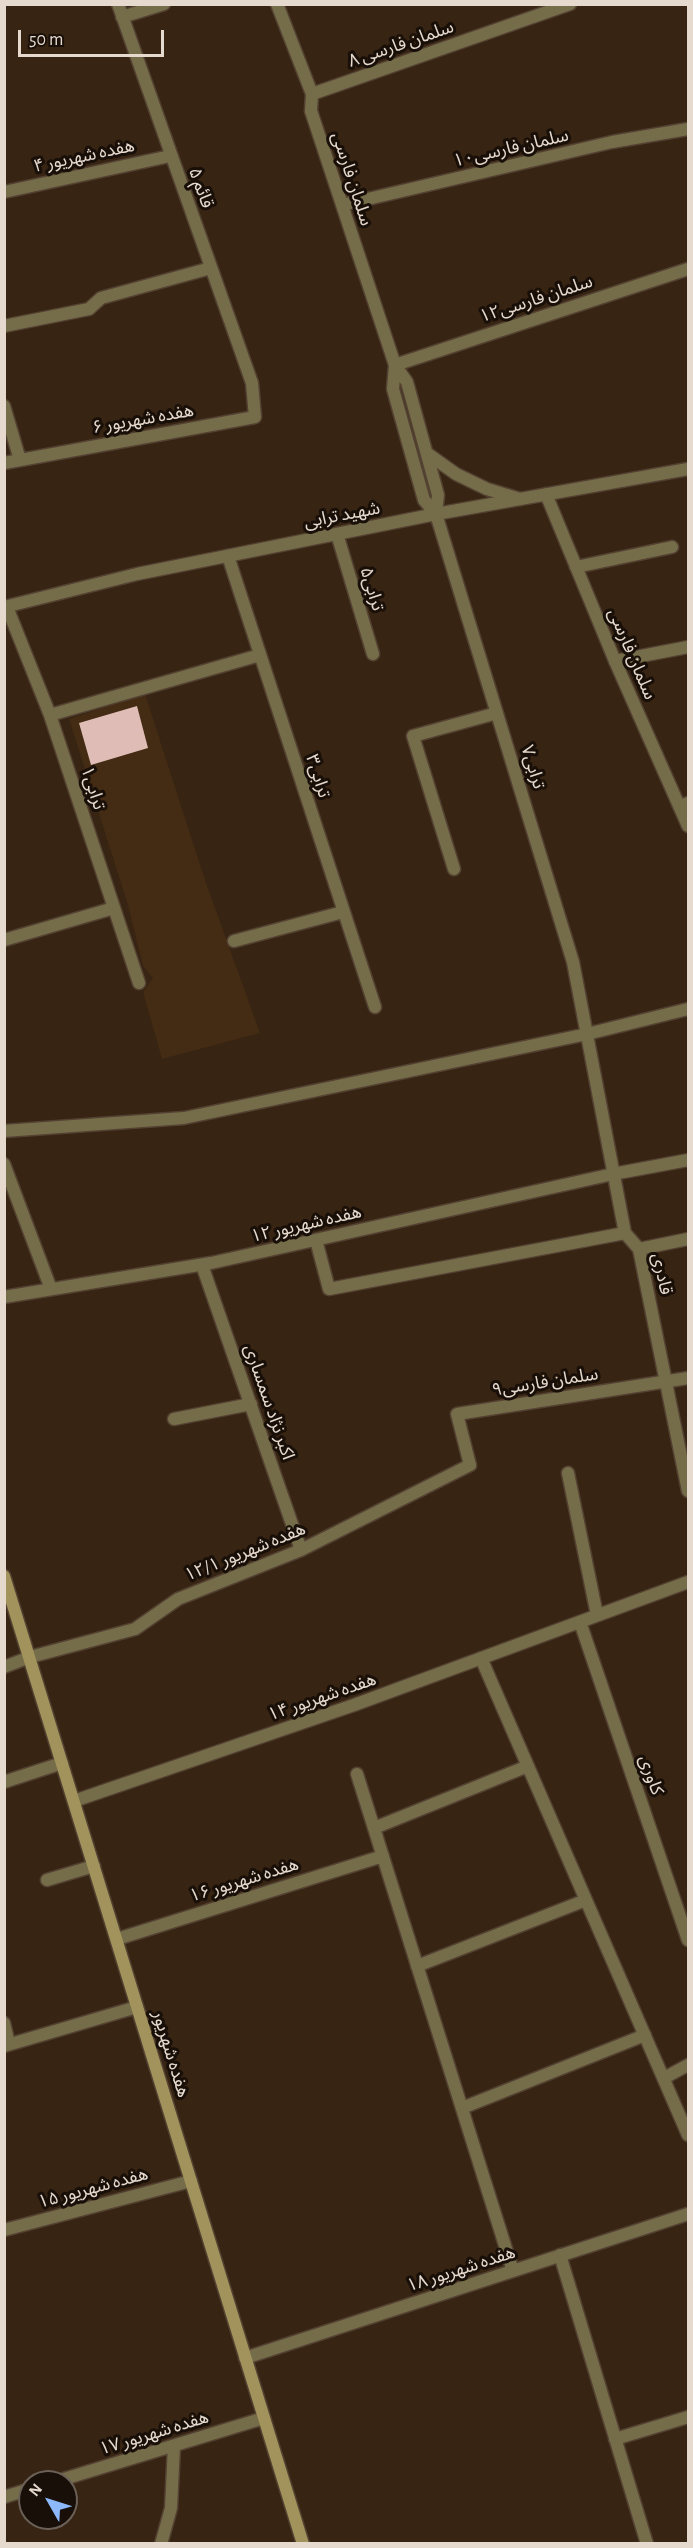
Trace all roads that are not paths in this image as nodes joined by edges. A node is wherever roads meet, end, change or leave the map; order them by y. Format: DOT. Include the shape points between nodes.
graph roads {
  1 [pos="118,4"];
  2 [pos="164,4"];
  3 [pos="277,4"];
  4 [pos="570,4"];
  5 [pos="122,17"];
  6 [pos="312,94"];
  7 [pos="688,129"];
  8 [pos="170,156"];
  9 [pos="4,192"];
  10 [pos="342,206"];
  11 [pos="211,268"];
  12 [pos="688,269"];
  13 [pos="4,326"];
  14 [pos="395,365"];
  15 [pos="252,383"];
  16 [pos="4,406"];
  17 [pos="428,454"];
  18 [pos="20,460"];
  19 [pos="4,463"];
  20 [pos="688,469"];
  21 [pos="546,494"];
  22 [pos="519,499"];
  23 [pos="436,514"];
  24 [pos="337,534"];
  25 [pos="672,547"];
  26 [pos="228,556"];
  27 [pos="576,567"];
  28 [pos="6,607"];
  29 [pos="688,647"];
  30 [pos="374,654"];
  31 [pos="260,656"];
  32 [pos="615,661"];
  33 [pos="497,713"];
  34 [pos="50,715"];
  35 [pos="684,805"];
  36 [pos="688,826"];
  37 [pos="454,869"];
  38 [pos="114,908"];
  39 [pos="344,912"];
  40 [pos="4,940"];
  41 [pos="234,941"];
  42 [pos="139,983"];
  43 [pos="375,1007"];
  44 [pos="688,1009"];
  45 [pos="587,1034"];
  46 [pos="4,1131"];
  47 [pos="688,1160"];
  48 [pos="5,1164"];
  49 [pos="613,1174"];
  50 [pos="625,1233"];
  51 [pos="688,1239"];
  52 [pos="316,1240"];
  53 [pos="639,1249"];
  54 [pos="202,1265"];
  55 [pos="51,1289"];
  56 [pos="4,1297"];
  57 [pos="688,1378"];
  58 [pos="666,1382"];
  59 [pos="251,1404"];
  60 [pos="174,1419"];
  61 [pos="470,1465"];
  62 [pos="568,1473"];
  63 [pos="688,1491"];
  64 [pos="302,1550"];
  65 [pos="4,1576"];
  66 [pos="688,1582"];
  67 [pos="597,1616"];
  68 [pos="580,1622"];
  69 [pos="30,1657"];
  70 [pos="481,1658"];
  71 [pos="4,1667"];
  72 [pos="62,1763"];
  73 [pos="528,1766"];
  74 [pos="357,1774"];
  75 [pos="4,1782"];
  76 [pos="74,1801"];
  77 [pos="374,1828"];
  78 [pos="383,1856"];
  79 [pos="94,1866"];
  80 [pos="47,1880"];
  81 [pos="586,1900"];
  82 [pos="117,1939"];
  83 [pos="688,1940"];
  84 [pos="417,1966"];
  85 [pos="137,2007"];
  86 [pos="4,2023"];
  87 [pos="645,2035"];
  88 [pos="7,2045"];
  89 [pos="688,2065"];
  90 [pos="664,2078"];
  91 [pos="462,2108"];
  92 [pos="688,2135"];
  93 [pos="191,2181"];
  94 [pos="688,2214"];
  95 [pos="4,2230"];
  96 [pos="560,2255"];
  97 [pos="513,2271"];
  98 [pos="245,2358"];
  99 [pos="688,2417"];
  100 [pos="264,2418"];
  101 [pos="615,2439"];
  102 [pos="174,2446"];
  103 [pos="78,2475"];
  104 [pos="644,2543"];
  105 [pos="161,2544"];
  106 [pos="303,2544"];
  1 -- 5 [label="street, قائم ۵"];
  2 -- 5 [label="street"];
  3 -- 6 [label="street, سلمان فارسی"];
  4 -- 6 [label="street, سلمان فارسی ۸"];
  5 -- 8 [label="street, قائم ۵"];
  6 -- 10 [label="street, سلمان فارسی" via="310,111"];
  7 -- 10 [label="street, سلمان فارسی۱۰" via="612,142"];
  8 -- 9 [label="street, هفده شهریور ۴"];
  8 -- 11 [label="street, قائم ۵"];
  10 -- 14 [label="street, سلمان فارسی"];
  11 -- 13 [label="street" via="101,298 89,309"];
  11 -- 15 [label="street, قائم ۵"];
  12 -- 14 [label="street, سلمان فارسی۱۲"];
  14 -- 17 [label="street, سلمان فارسی" via="407,382"];
  14 -- 23 [label="street, سلمان فارسی" via="393,388 424,500"];
  15 -- 18 [label="street, هفده شهریور ۶" via="255,417"];
  16 -- 18 [label="street"];
  17 -- 22 [label="street" via="456,474"];
  17 -- 23 [label="street, سلمان فارسی" via="438,495"];
  18 -- 19 [label="street, هفده شهریور ۶"];
  20 -- 21 [label="street, شهید ترابی"];
  21 -- 22 [label="street, شهید ترابی"];
  21 -- 27 [label="street, سلمان فارسی"];
  22 -- 23 [label="street, شهید ترابی"];
  23 -- 24 [label="street, شهید ترابی"];
  23 -- 33 [label="street, ترابی۷"];
  24 -- 26 [label="street, شهید ترابی"];
  24 -- 30 [label="street, ترابی۵"];
  25 -- 27 [label="street"];
  26 -- 28 [label="street, شهید ترابی"];
  26 -- 31 [label="street, ترابی۳"];
  27 -- 32 [label="street, سلمان فارسی"];
  28 -- 34 [label="street, ترابی۱"];
  29 -- 32 [label="street"];
  31 -- 34 [label="street"];
  31 -- 39 [label="street, ترابی۳"];
  32 -- 35 [label="street, سلمان فارسی"];
  33 -- 37 [label="street" via="413,736"];
  33 -- 45 [label="street, ترابی۷" via="573,962"];
  34 -- 38 [label="street, ترابی۱"];
  35 -- 36 [label="street, سلمان فارسی"];
  38 -- 40 [label="street"];
  38 -- 42 [label="street, ترابی۱"];
  39 -- 41 [label="street"];
  39 -- 43 [label="street, ترابی۳"];
  44 -- 45 [label="street"];
  45 -- 46 [label="street" via="184,1118"];
  45 -- 49 [label="street, قادری"];
  47 -- 49 [label="street, هفده شهریور ۱۲"];
  48 -- 55 [label="street"];
  49 -- 50 [label="street, قادری"];
  49 -- 52 [label="street, هفده شهریور ۱۲"];
  50 -- 52 [label="street" via="329,1289"];
  50 -- 53 [label="street, قادری"];
  51 -- 53 [label="street"];
  52 -- 54 [label="street, هفده شهریور ۱۲"];
  53 -- 58 [label="street, قادری"];
  54 -- 55 [label="street, هفده شهریور ۱۲"];
  54 -- 59 [label="street, اکبر نژاد سمساری"];
  55 -- 56 [label="street, هفده شهریور ۱۲"];
  57 -- 58 [label="street, سلمان فارسی۹"];
  58 -- 61 [label="street, سلمان فارسی۹" via="457,1414"];
  58 -- 63 [label="street, قادری"];
  59 -- 60 [label="street"];
  59 -- 64 [label="street, اکبر نژاد سمساری"];
  61 -- 64 [label="street, هفده شهریور ۱۲/۱"];
  62 -- 67 [label="street"];
  64 -- 69 [label="street, هفده شهریور ۱۲/۱" via="178,1599 135,1629"];
  65 -- 69 [label="main road, هفده شهریور"];
  66 -- 67 [label="street, هفده شهریور ۱۴"];
  67 -- 68 [label="street, هفده شهریور ۱۴"];
  68 -- 70 [label="street, هفده شهریور ۱۴"];
  68 -- 83 [label="street, کاوری"];
  69 -- 71 [label="street, هفده شهریور ۱۲/۱"];
  69 -- 72 [label="main road, هفده شهریور"];
  70 -- 73 [label="street"];
  70 -- 76 [label="street, هفده شهریور ۱۴"];
  72 -- 75 [label="street"];
  72 -- 76 [label="main road, هفده شهریور"];
  73 -- 77 [label="street"];
  73 -- 81 [label="street"];
  74 -- 77 [label="street"];
  76 -- 79 [label="main road, هفده شهریور"];
  77 -- 78 [label="street"];
  78 -- 82 [label="street, هفده شهریور ۱۶"];
  78 -- 84 [label="street"];
  79 -- 80 [label="street"];
  79 -- 82 [label="main road, هفده شهریور"];
  81 -- 84 [label="street"];
  81 -- 87 [label="street"];
  82 -- 85 [label="main road, هفده شهریور"];
  84 -- 91 [label="street"];
  85 -- 88 [label="street"];
  85 -- 93 [label="main road, هفده شهریور"];
  86 -- 88 [label="street"];
  87 -- 90 [label="street"];
  87 -- 91 [label="street"];
  89 -- 90 [label="street"];
  90 -- 92 [label="street"];
  91 -- 97 [label="street"];
  93 -- 95 [label="street, هفده شهریور ۱۵"];
  93 -- 98 [label="main road, هفده شهریور"];
  94 -- 96 [label="street, هفده شهریور ۱۸"];
  96 -- 97 [label="street, هفده شهریور ۱۸"];
  96 -- 101 [label="street"];
  97 -- 98 [label="street, هفده شهریور ۱۸"];
  98 -- 100 [label="main road, هفده شهریور"];
  99 -- 101 [label="street"];
  100 -- 102 [label="street, هفده شهریور ۱۷"];
  100 -- 106 [label="main road, هفده شهریور"];
  101 -- 104 [label="street"];
  102 -- 103 [label="street, هفده شهریور ۱۷"];
  102 -- 105 [label="street" via="171,2508"];
}
